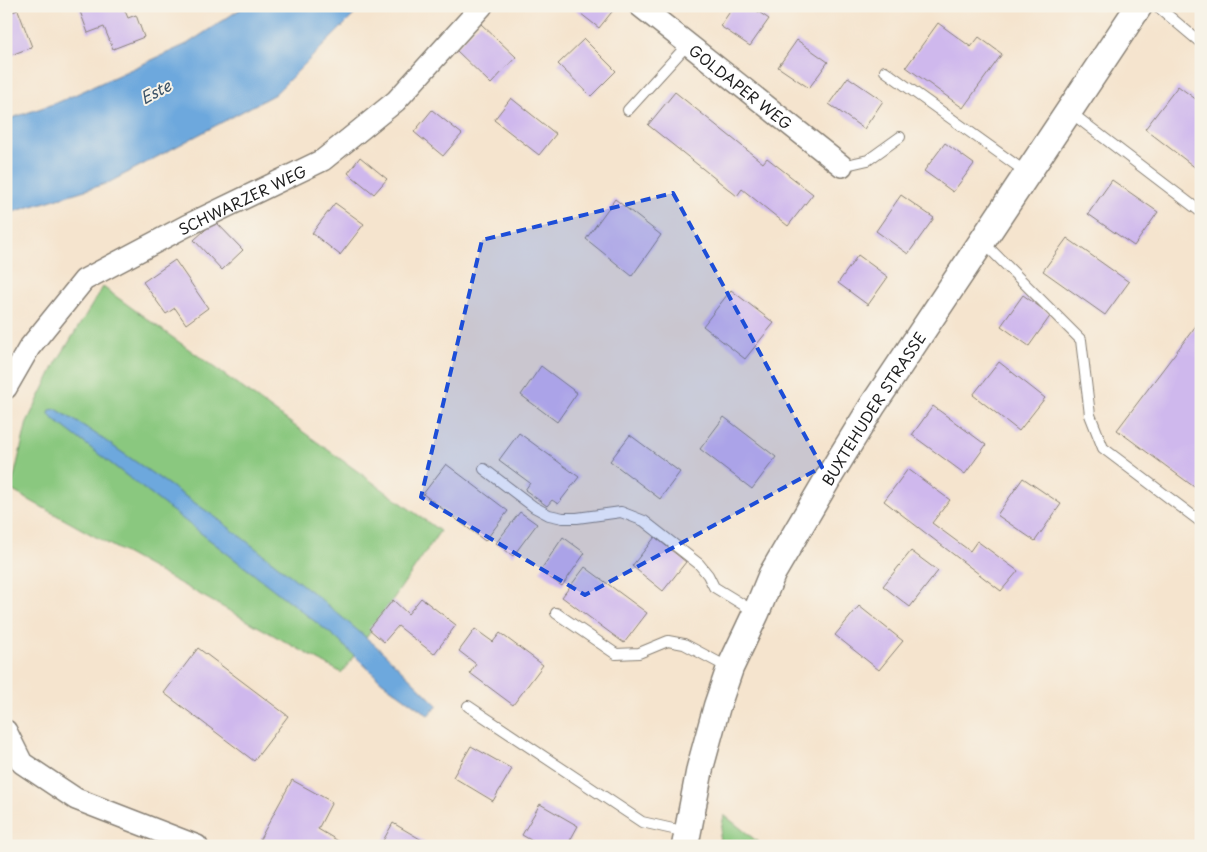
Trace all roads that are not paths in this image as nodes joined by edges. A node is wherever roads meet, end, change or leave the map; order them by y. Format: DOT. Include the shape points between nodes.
graph roads {
  1 [pos="482,6"];
  2 [pos="640,6"];
  3 [pos="1139,6"];
  4 [pos="1157,6"];
  5 [pos="1201,43"];
  6 [pos="688,44"];
  7 [pos="885,70"];
  8 [pos="628,110"];
  9 [pos="1069,111"];
  10 [pos="900,137"];
  11 [pos="842,166"];
  12 [pos="1028,174"];
  13 [pos="1201,212"];
  14 [pos="982,242"];
  15 [pos="6,388"];
  16 [pos="484,469"];
  17 [pos="1201,522"];
  18 [pos="556,613"];
  19 [pos="756,613"];
  20 [pos="730,668"];
  21 [pos="468,706"];
  22 [pos="6,731"];
  23 [pos="686,839"];
  24 [pos="197,846"];
  1 -- 15 [label="street, SCHWARZER WEG" via="396,101 323,160 84,280 29,348"];
  2 -- 6 [label="street, GOLDAPER WEG"];
  3 -- 9 [label="street, BUXTEHUDER STRASSE"];
  4 -- 5 [label="lane"];
  6 -- 8 [label="lane"];
  6 -- 11 [label="street, GOLDAPER WEG"];
  7 -- 12 [label="lane"];
  9 -- 12 [label="street, BUXTEHUDER STRASSE"];
  9 -- 13 [label="lane"];
  10 -- 11 [label="lane" via="868,160"];
  12 -- 14 [label="street, BUXTEHUDER STRASSE"];
  14 -- 17 [label="lane" via="1081,340 1090,415 1103,448"];
  14 -- 19 [label="street, BUXTEHUDER STRASSE" via="873,405 772,574"];
  16 -- 19 [label="lane" via="549,515 577,518 621,512 644,521 699,564 714,587"];
  18 -- 20 [label="lane" via="616,654 639,653 668,641 684,644"];
  19 -- 20 [label="street, BUXTEHUDER STRASSE"];
  20 -- 23 [label="street, BUXTEHUDER STRASSE" via="700,768"];
  21 -- 23 [label="lane" via="642,822"];
  22 -- 24 [label="street" via="22,763 76,799"];
}
